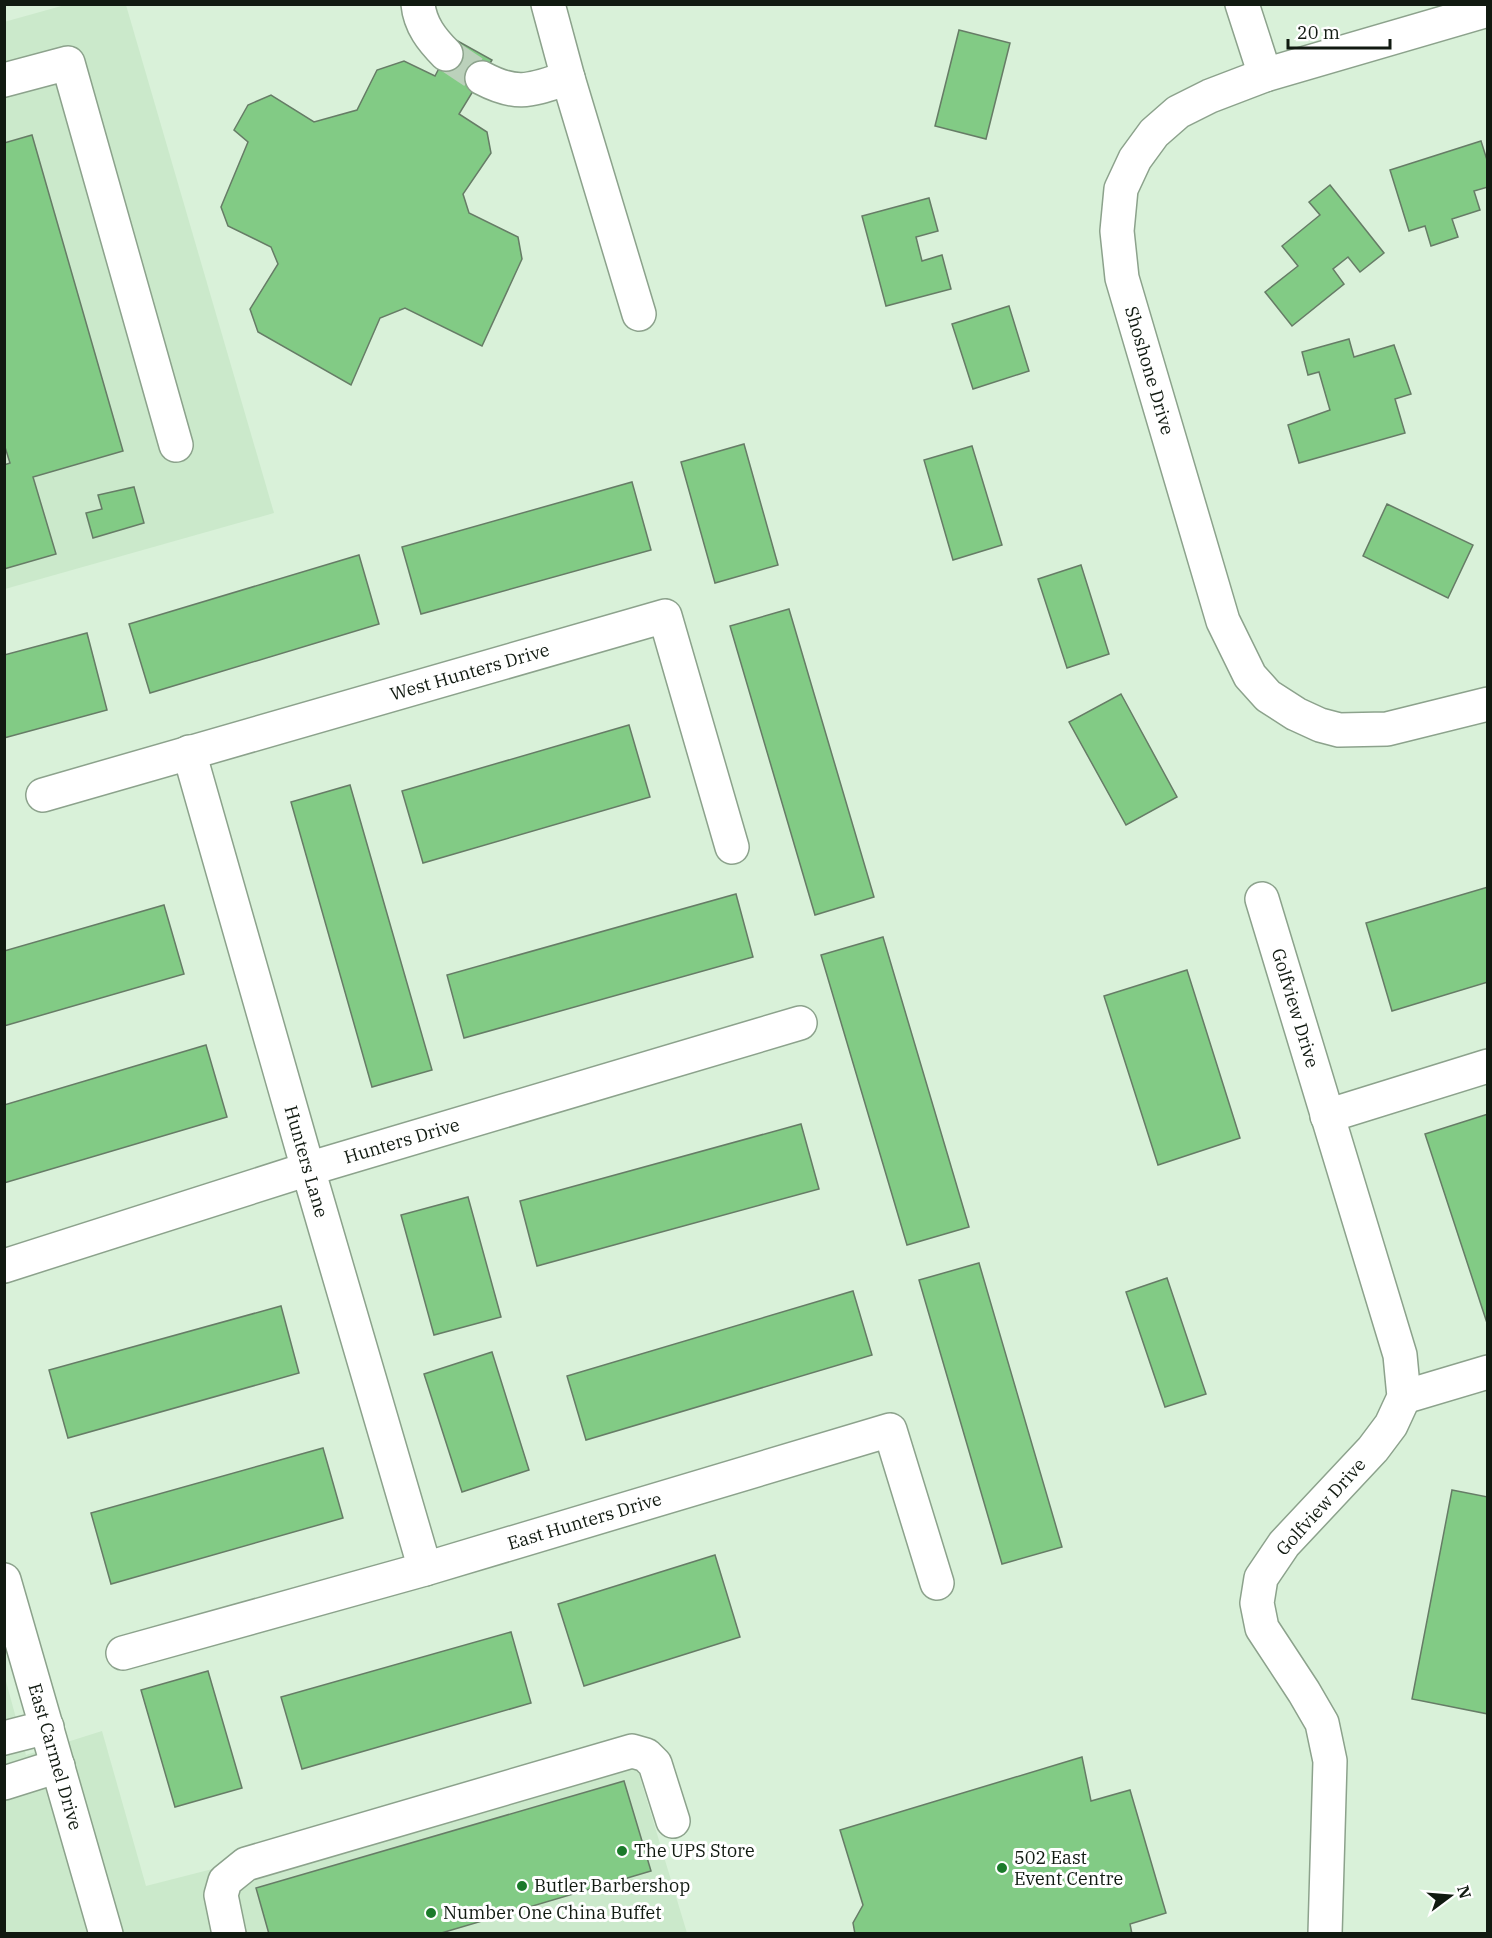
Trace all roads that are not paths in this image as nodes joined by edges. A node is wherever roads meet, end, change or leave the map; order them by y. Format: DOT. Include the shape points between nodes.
graph roads {
  1 [pos="418,4"];
  2 [pos="548,4"];
  3 [pos="1242,4"];
  4 [pos="1488,10"];
  5 [pos="446,54"];
  6 [pos="1265,75"];
  7 [pos="482,78"];
  8 [pos="568,78"];
  9 [pos="4,80"];
  10 [pos="639,314"];
  11 [pos="176,445"];
  12 [pos="1488,704"];
  13 [pos="189,752"];
  14 [pos="43,795"];
  15 [pos="732,847"];
  16 [pos="1262,899"];
  17 [pos="800,1023"];
  18 [pos="1488,1066"];
  19 [pos="1327,1116"];
  20 [pos="308,1169"];
  21 [pos="4,1266"];
  22 [pos="1488,1372"];
  23 [pos="1404,1397"];
  24 [pos="425,1569"];
  25 [pos="4,1580"];
  26 [pos="937,1583"];
  27 [pos="123,1653"];
  28 [pos="46,1727"];
  29 [pos="4,1738"];
  30 [pos="58,1766"];
  31 [pos="4,1783"];
  32 [pos="673,1821"];
  33 [pos="106,1934"];
  34 [pos="230,1934"];
  35 [pos="1325,1934"];
  1 -- 5 [label="street" via="423,25"];
  2 -- 8 [label="street"];
  3 -- 6 [label="street"];
  4 -- 6 [label="street, Shoshone Drive"];
  6 -- 12 [label="street, Shoshone Drive" via="1178,112 1154,133 1135,159 1121,189 1117,231 1122,278 1223,621 1250,676 1268,696 1312,722 1339,730 1387,729"];
  7 -- 8 [label="street" via="500,88 528,91"];
  8 -- 10 [label="street"];
  9 -- 11 [label="street" via="69,63"];
  13 -- 14 [label="street, West Hunters Drive"];
  13 -- 15 [label="street, West Hunters Drive" via="665,616"];
  13 -- 20 [label="street, Hunters Lane"];
  16 -- 19 [label="street, Golfview Drive"];
  17 -- 20 [label="street, Hunters Drive"];
  18 -- 19 [label="street"];
  19 -- 23 [label="street, Golfview Drive" via="1400,1355"];
  20 -- 21 [label="street, Hunters Drive"];
  20 -- 24 [label="street, Hunters Lane"];
  22 -- 23 [label="street"];
  23 -- 35 [label="street, Golfview Drive" via="1391,1425 1373,1449 1284,1544 1261,1578 1257,1603 1262,1628 1322,1723 1328,1751"];
  24 -- 26 [label="street, East Hunters Drive" via="890,1430"];
  24 -- 27 [label="street, East Hunters Drive"];
  25 -- 28 [label="street, East Carmel Drive"];
  28 -- 29 [label="street"];
  28 -- 30 [label="street, East Carmel Drive"];
  30 -- 31 [label="street"];
  30 -- 33 [label="street, East Carmel Drive"];
  32 -- 34 [label="street" via="655,1764 646,1755 632,1751 246,1864 225,1881 221,1895"];
}
